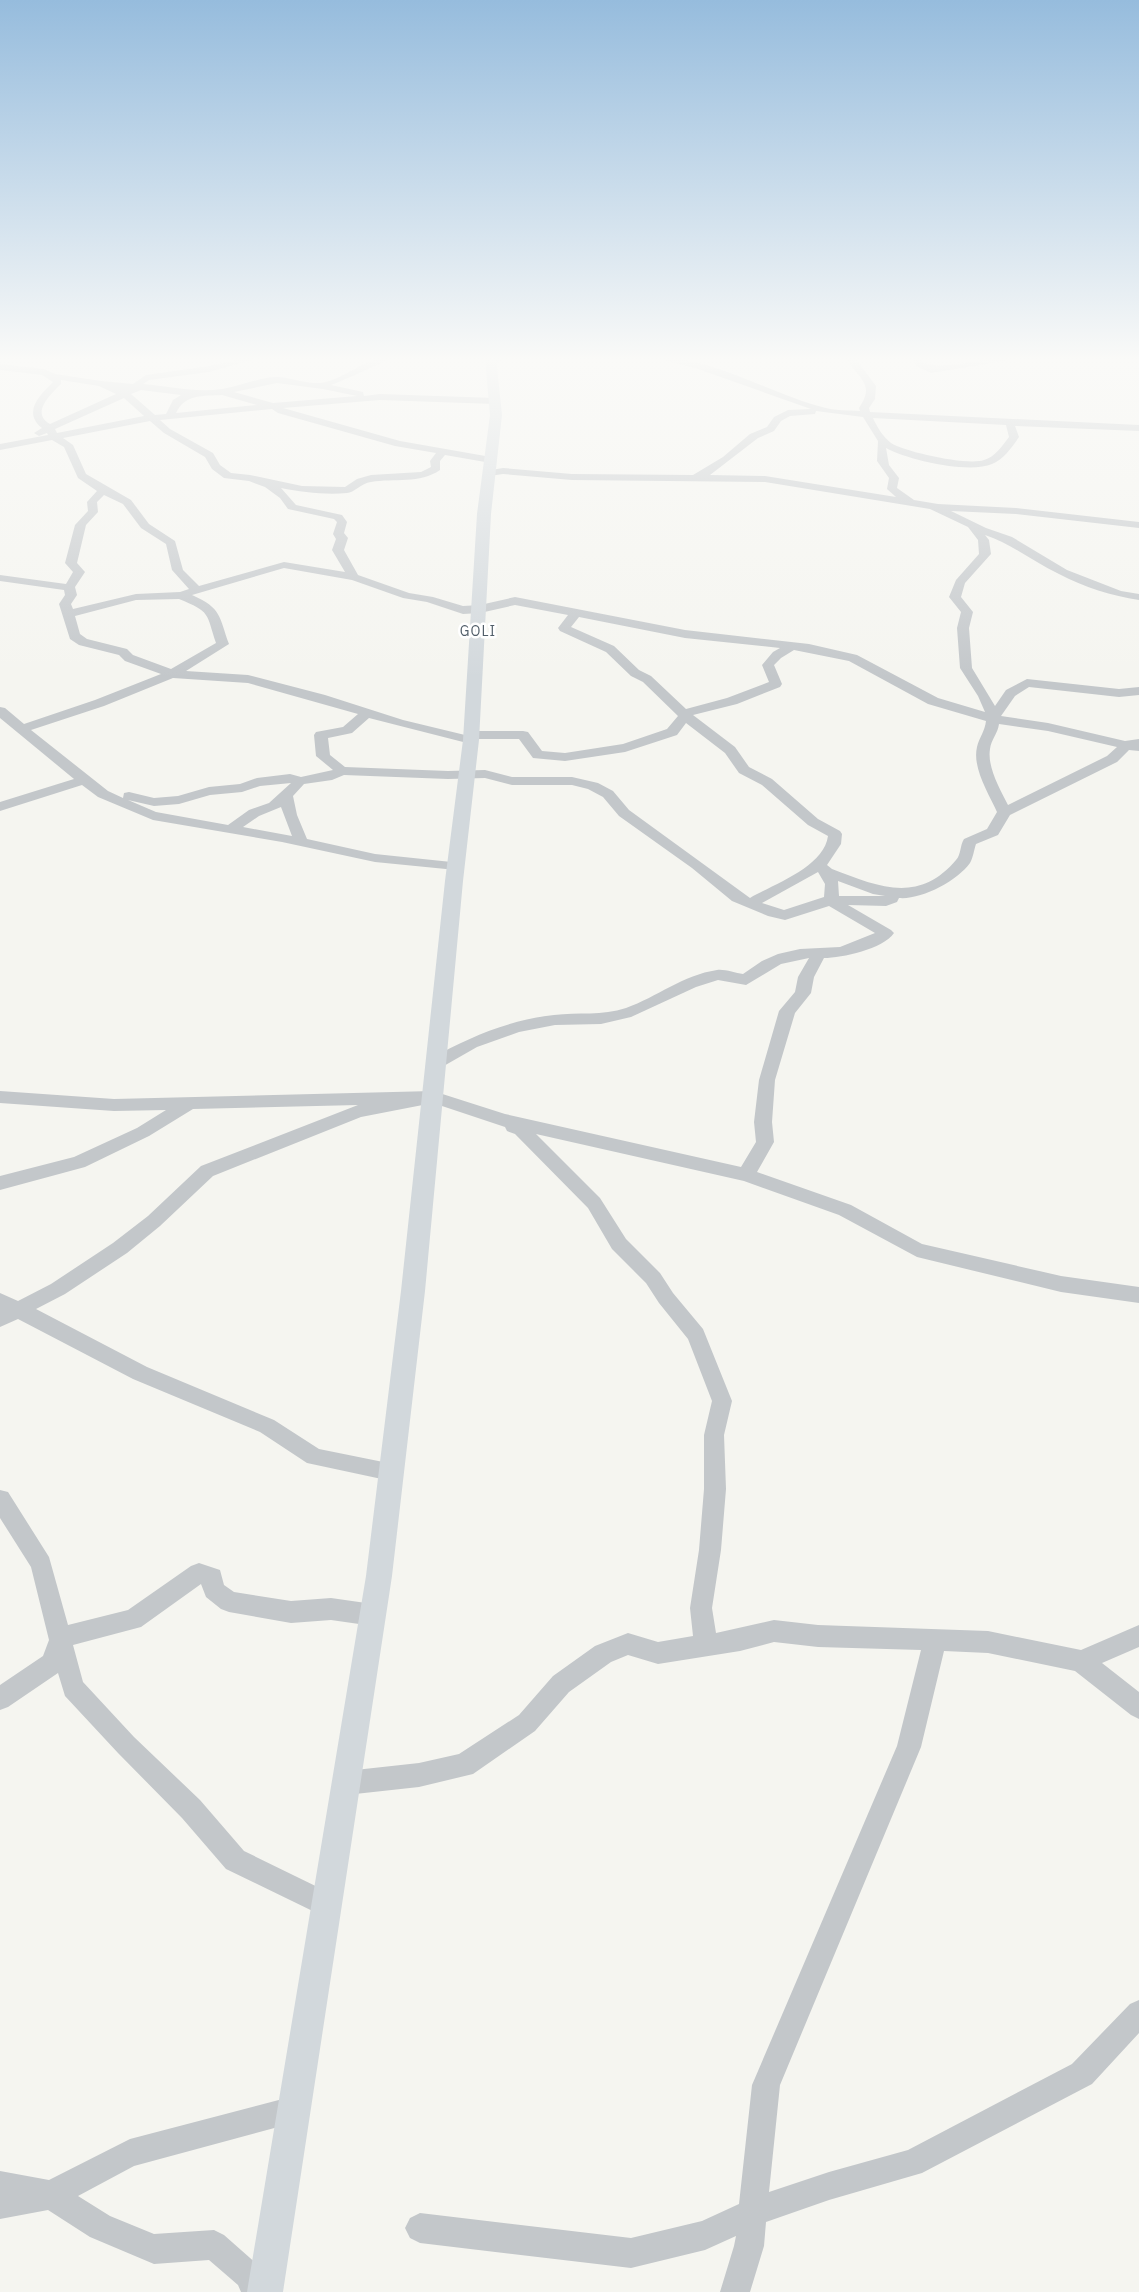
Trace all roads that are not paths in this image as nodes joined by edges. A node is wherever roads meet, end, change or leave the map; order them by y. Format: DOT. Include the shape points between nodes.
graph roads {
  1 [pos="77,465"];
  2 [pos="215,465"];
  3 [pos="445,465"];
  4 [pos="486,465"];
  5 [pos="717,465"];
  6 [pos="883,465"];
  7 [pos="490,466"];
  8 [pos="250,478"];
  9 [pos="689,478"];
  10 [pos="102,490"];
  11 [pos="911,503"];
  12 [pos="933,506"];
  13 [pos="972,525"];
  14 [pos="1139,525"];
  15 [pos="354,577"];
  16 [pos="0,578"];
  17 [pos="69,587"];
  18 [pos="197,590"];
  19 [pos="181,596"];
  20 [pos="1139,597"];
  21 [pos="480,609"];
  22 [pos="70,614"];
  23 [pos="575,614"];
  24 [pos="792,646"];
  25 [pos="173,674"];
  26 [pos="1139,691"];
  27 [pos="0,711"];
  28 [pos="366,714"];
  29 [pos="685,716"];
  30 [pos="992,719"];
  31 [pos="22,729"];
  32 [pos="471,737"];
  33 [pos="1135,746"];
  34 [pos="342,770"];
  35 [pos="467,775"];
  36 [pos="84,780"];
  37 [pos="300,781"];
  38 [pos="103,794"];
  39 [pos="286,796"];
  40 [pos="0,807"];
  41 [pos="1004,812"];
  42 [pos="231,829"];
  43 [pos="302,843"];
  44 [pos="456,866"];
  45 [pos="823,869"];
  46 [pos="907,894"];
  47 [pos="832,900"];
  48 [pos="750,904"];
  49 [pos="818,953"];
  50 [pos="436,1063"];
  51 [pos="0,1098"];
  52 [pos="189,1104"];
  53 [pos="432,1104"];
  54 [pos="746,1175"];
  55 [pos="0,1183"];
  56 [pos="1139,1295"];
  57 [pos="9,1305"];
  58 [pos="0,1319"];
  59 [pos="391,1472"];
  60 [pos="0,1499"];
  61 [pos="373,1615"];
  62 [pos="1139,1636"];
  63 [pos="62,1637"];
  64 [pos="935,1640"];
  65 [pos="706,1645"];
  66 [pos="1081,1661"];
  67 [pos="0,1699"];
  68 [pos="1139,1707"];
  69 [pos="346,1783"];
  70 [pos="326,1905"];
  71 [pos="1139,2013"];
  72 [pos="294,2110"];
  73 [pos="0,2185"];
  74 [pos="51,2195"];
  75 [pos="0,2205"];
  76 [pos="752,2212"];
  77 [pos="420,2228"];
  78 [pos="256,2292"];
  79 [pos="265,2292"];
  80 [pos="735,2292"];
  1 -- 10 [label="street" via="82,476"];
  2 -- 8 [label="street" via="228,476"];
  3 -- 7 [label="street"];
  3 -- 8 [label="street" via="424,474 370,479 350,486 348,490 302,489"];
  4 -- 7 [label="street"];
  5 -- 9 [label="street" via="705,474"];
  6 -- 11 [label="street" via="894,478 892,489"];
  7 -- 9 [label="street" via="503,471 572,477"];
  7 -- 21 [label="main road" via="484,514"];
  8 -- 15 [label="street" via="284,494 292,506 338,517 342,522 338,550"];
  9 -- 11 [label="street" via="765,479"];
  10 -- 17 [label="street" via="92,502 93,512 81,520 77,529 71,563 79,572"];
  10 -- 18 [label="street" via="127,502 145,526 171,542 178,574"];
  11 -- 12 [label="street"];
  12 -- 13 [label="street"];
  12 -- 14 [label="street" via="1016,511"];
  13 -- 20 [label="street" via="1008,539 1063,572 1119,594"];
  13 -- 30 [label="street" via="983,540 985,554 960,582 955,597 967,612 962,626 968,653 966,668 985,698"];
  15 -- 18 [label="street" via="284,565"];
  15 -- 21 [label="street" via="406,596 429,599 463,610"];
  16 -- 17 [label="street"];
  17 -- 22 [label="street" via="71,596 65,604"];
  18 -- 19 [label="street"];
  19 -- 22 [label="street" via="136,597"];
  19 -- 25 [label="street" via="203,605 215,616 223,644"];
  21 -- 23 [label="street" via="515,601"];
  21 -- 32 [label="main road"];
  22 -- 25 [label="street" via="74,636 82,642 123,652 129,658"];
  23 -- 24 [label="street" via="685,634"];
  23 -- 29 [label="street" via="564,628 610,649"];
  24 -- 29 [label="street" via="777,654 768,665 776,684"];
  24 -- 30 [label="street" via="853,658 932,701"];
  25 -- 28 [label="street" via="248,679 321,698"];
  25 -- 31 [label="street"];
  26 -- 30 [label="street" via="1119,693 1027,683 1010,693"];
  27 -- 31 [label="street"];
  28 -- 32 [label="street"];
  28 -- 34 [label="street" via="348,730 321,735 323,756"];
  29 -- 32 [label="street" via="672,732 625,748 565,757 538,755 523,735"];
  29 -- 45 [label="street" via="730,750 744,770 767,782 802,813 835,834"];
  30 -- 33 [label="street" via="1048,727"];
  30 -- 41 [label="street" via="993,728 982,750"];
  31 -- 36 [label="street"];
  32 -- 35 [label="main road"];
  33 -- 41 [label="street"];
  34 -- 35 [label="street"];
  34 -- 37 [label="street" via="332,776"];
  35 -- 44 [label="main road"];
  35 -- 48 [label="street" via="485,774 512,781 572,781 593,786 608,794 624,813 737,898"];
  36 -- 38 [label="street"];
  36 -- 40 [label="street"];
  37 -- 38 [label="street" via="290,778 257,782 242,788 154,802"];
  37 -- 39 [label="street"];
  38 -- 42 [label="street" via="153,816"];
  39 -- 42 [label="street"];
  39 -- 43 [label="street"];
  41 -- 46 [label="street" via="993,832 969,842 964,861 938,883"];
  42 -- 43 [label="street"];
  43 -- 44 [label="street" via="375,858"];
  44 -- 50 [label="main road"];
  45 -- 46 [label="street" via="878,891"];
  45 -- 47 [label="street" via="832,884"];
  45 -- 48 [label="street"];
  46 -- 47 [label="street" via="886,901"];
  47 -- 48 [label="street" via="785,915"];
  47 -- 49 [label="street" via="886,933 843,952"];
  49 -- 50 [label="street" via="771,962 746,980 718,975 690,983 632,1012 601,1019 555,1020 517,1027 471,1044"];
  49 -- 54 [label="street" via="806,977 803,993 787,1011 767,1080 763,1122 765,1142"];
  50 -- 53 [label="main road"];
  51 -- 52 [label="street" via="114,1105"];
  52 -- 53 [label="street"];
  52 -- 55 [label="street" via="143,1132 79,1162"];
  53 -- 54 [label="street"];
  53 -- 57 [label="street" via="358,1111 207,1171 120,1248 58,1289"];
  53 -- 59 [label="main road"];
  53 -- 65 [label="street" via="522,1129 594,1203 619,1244 653,1278 696,1335 722,1402 714,1435 715,1488 701,1608"];
  54 -- 56 [label="street" via="845,1210 917,1250 1061,1284"];
  57 -- 58 [label="street"];
  57 -- 59 [label="street" via="140,1374 267,1426 314,1457"];
  59 -- 61 [label="main road"];
  60 -- 63 [label="street" via="41,1564"];
  61 -- 63 [label="street" via="331,1609 291,1612 229,1602 214,1590 212,1577 199,1573 133,1619"];
  61 -- 69 [label="main road"];
  62 -- 66 [label="street"];
  63 -- 67 [label="street" via="51,1664"];
  63 -- 70 [label="street" via="74,1688 191,1809 235,1860"];
  64 -- 65 [label="street" via="818,1636 774,1631"];
  64 -- 66 [label="street" via="988,1642"];
  64 -- 76 [label="street" via="909,1747 766,2085"];
  65 -- 69 [label="street" via="658,1653 628,1644 603,1654 561,1684 527,1723 464,1765"];
  66 -- 68 [label="street"];
  69 -- 70 [label="main road"];
  70 -- 72 [label="main road"];
  71 -- 76 [label="street" via="1082,2074 912,2163"];
  72 -- 74 [label="street" via="130,2153"];
  72 -- 79 [label="main road"];
  73 -- 74 [label="street"];
  74 -- 75 [label="street"];
  74 -- 78 [label="street" via="100,2227 154,2249 214,2245 248,2275"];
  76 -- 77 [label="street" via="705,2235 631,2253"];
  76 -- 80 [label="street" via="749,2246"];
}
